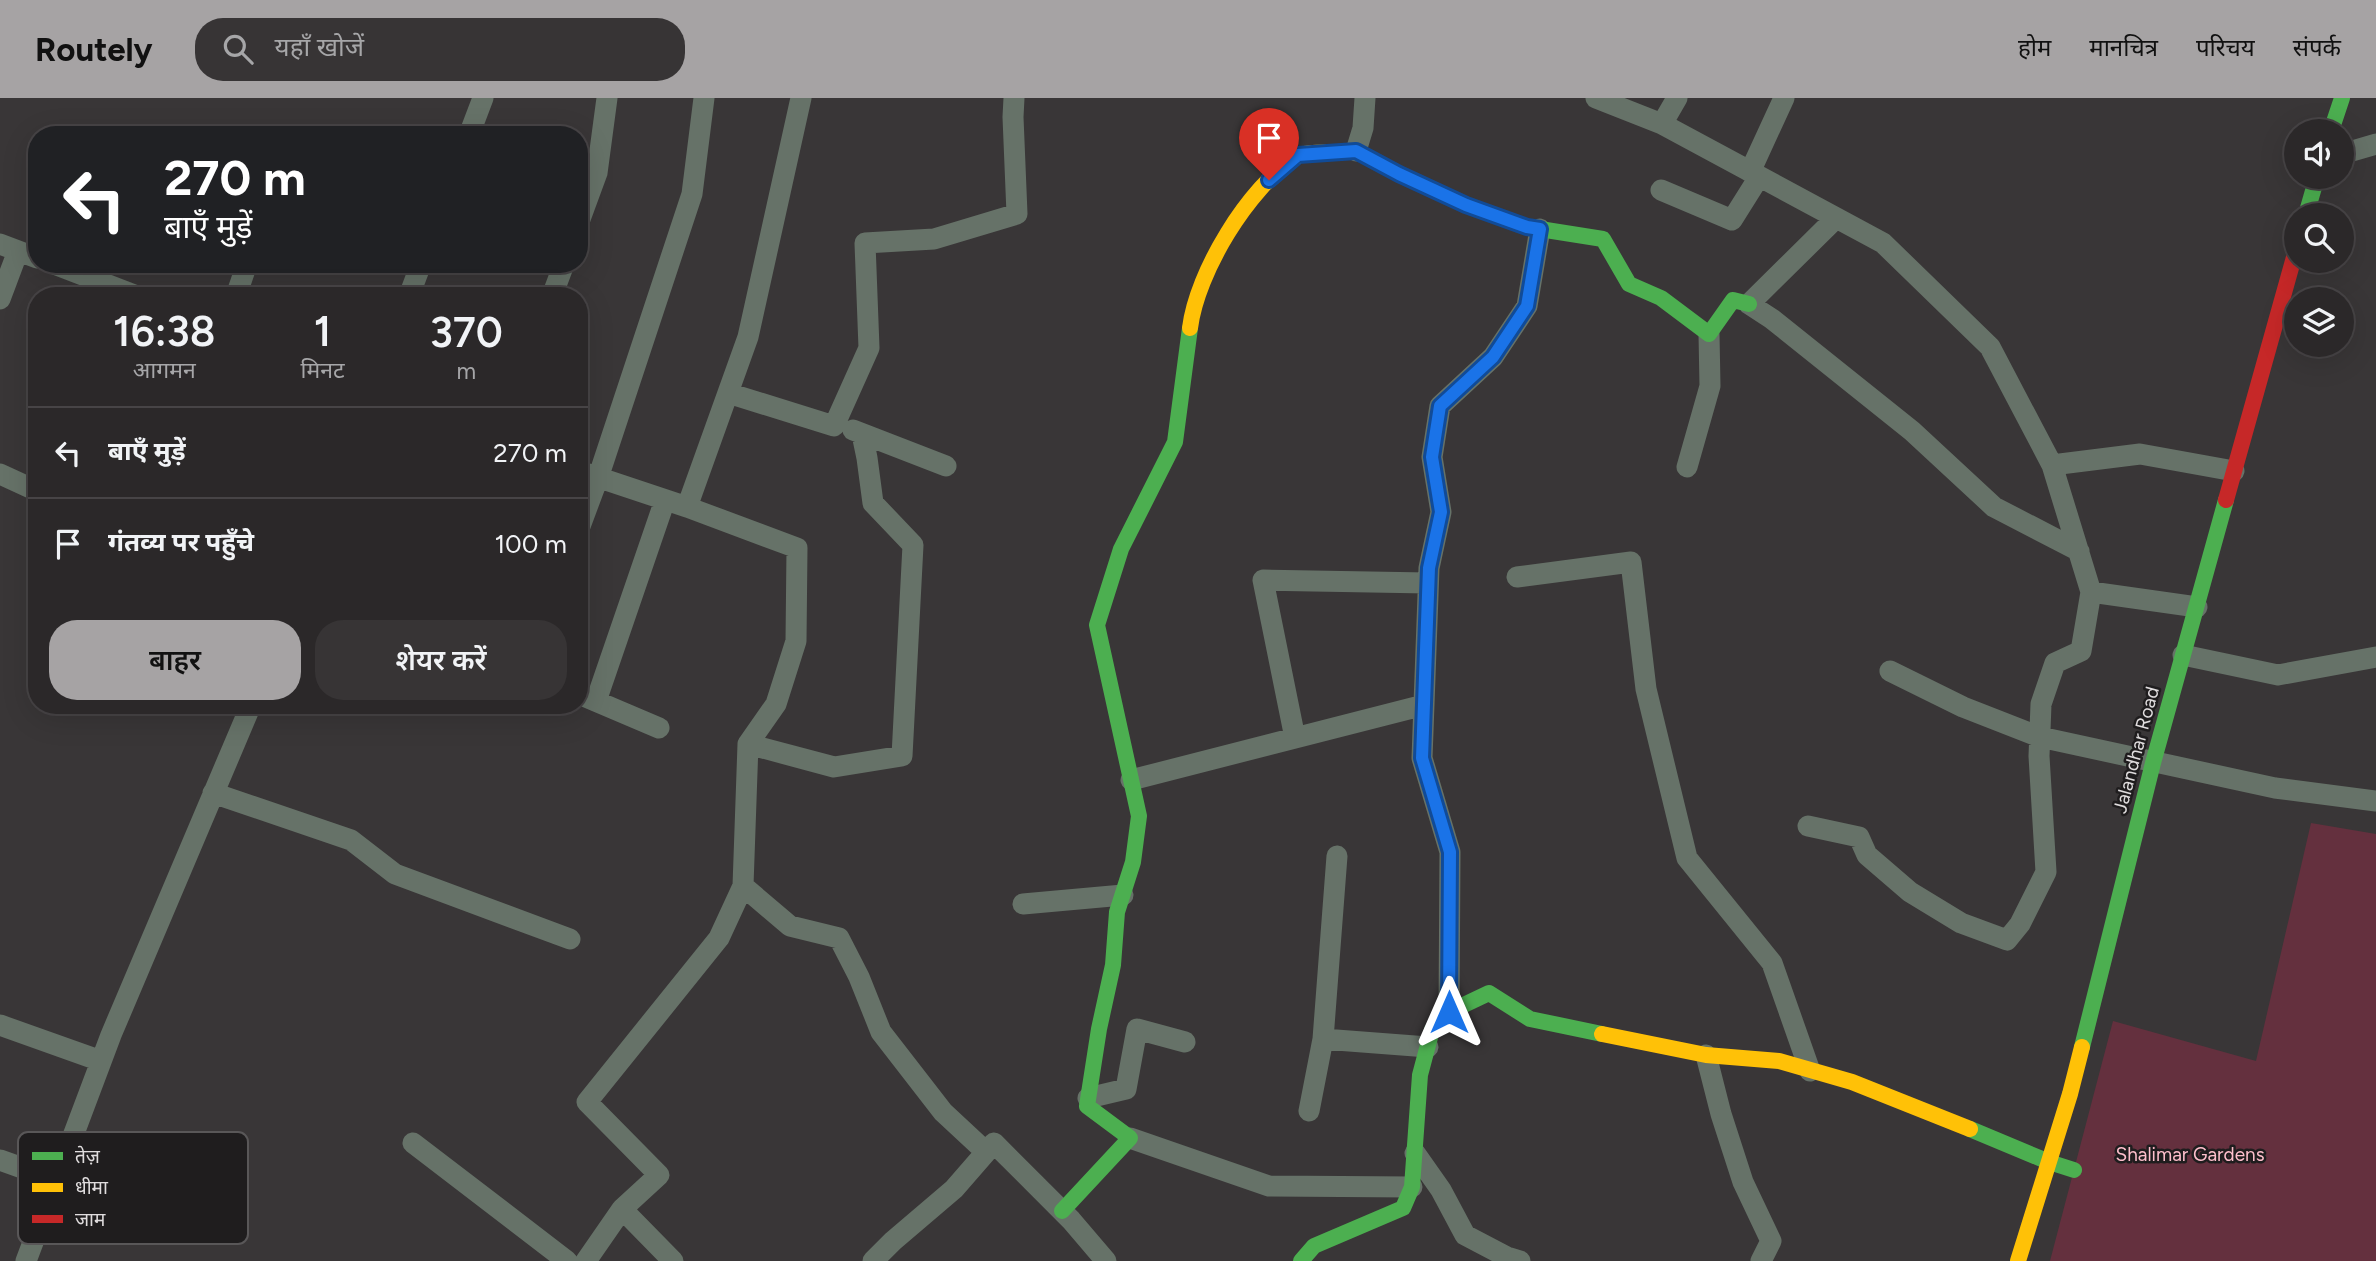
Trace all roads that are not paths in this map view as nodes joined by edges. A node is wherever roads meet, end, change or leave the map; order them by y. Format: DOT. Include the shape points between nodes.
graph roads {
  1 [pos="483,98"];
  2 [pos="607,98"];
  3 [pos="704,98"];
  4 [pos="801,98"];
  5 [pos="1014,98"];
  6 [pos="1365,98"];
  7 [pos="1597,98"];
  8 [pos="1677,98"];
  9 [pos="1784,98"];
  10 [pos="2342,98"];
  11 [pos="2335,119"];
  12 [pos="1662,124"];
  13 [pos="472,126"];
  14 [pos="2376,144"];
  15 [pos="2354,150"];
  16 [pos="1356,151"];
  17 [pos="1755,174"];
  18 [pos="1661,190"];
  19 [pos="588,198"];
  20 [pos="1836,218"];
  21 [pos="1540,229"];
  22 [pos="18,251"];
  23 [pos="77,273"];
  24 [pos="2290,273"];
  25 [pos="114,287"];
  26 [pos="0,299"];
  27 [pos="1749,304"];
  28 [pos="1709,334"];
  29 [pos="728,393"];
  30 [pos="835,423"];
  31 [pos="862,434"];
  32 [pos="2052,465"];
  33 [pos="946,466"];
  34 [pos="1687,467"];
  35 [pos="2235,471"];
  36 [pos="0,474"];
  37 [pos="589,474"];
  38 [pos="28,487"];
  39 [pos="665,500"];
  40 [pos="687,507"];
  41 [pos="2079,551"];
  42 [pos="1517,577"];
  43 [pos="1429,583"];
  44 [pos="2091,592"];
  45 [pos="2197,607"];
  46 [pos="2183,655"];
  47 [pos="2376,657"];
  48 [pos="1891,670"];
  49 [pos="588,695"];
  50 [pos="588,698"];
  51 [pos="1424,705"];
  52 [pos="247,714"];
  53 [pos="659,728"];
  54 [pos="2040,737"];
  55 [pos="1295,738"];
  56 [pos="748,744"];
  57 [pos="2154,763"];
  58 [pos="1130,780"];
  59 [pos="214,793"];
  60 [pos="2376,802"];
  61 [pos="1808,826"];
  62 [pos="1337,856"];
  63 [pos="743,886"];
  64 [pos="1123,895"];
  65 [pos="1023,904"];
  66 [pos="570,939"];
  67 [pos="1449,1012"];
  68 [pos="0,1025"];
  69 [pos="1323,1039"];
  70 [pos="1185,1042"];
  71 [pos="1428,1047"];
  72 [pos="1706,1055"];
  73 [pos="101,1061"];
  74 [pos="1810,1071"];
  75 [pos="1088,1098"];
  76 [pos="1309,1111"];
  77 [pos="74,1132"];
  78 [pos="1130,1138"];
  79 [pos="413,1143"];
  80 [pos="986,1152"];
  81 [pos="1415,1153"];
  82 [pos="0,1160"];
  83 [pos="2049,1162"];
  84 [pos="18,1166"];
  85 [pos="2074,1170"];
  86 [pos="1412,1187"];
  87 [pos="622,1209"];
  88 [pos="1062,1211"];
  89 [pos="32,1244"];
  90 [pos="26,1261"];
  91 [pos="567,1261"];
  92 [pos="586,1261"];
  93 [pos="673,1261"];
  94 [pos="873,1261"];
  95 [pos="1106,1261"];
  96 [pos="1301,1261"];
  97 [pos="1520,1261"];
  98 [pos="1761,1261"];
  99 [pos="2018,1261"];
  1 -- 13 [label="street"];
  2 -- 19 [label="street" via="597,173"];
  3 -- 37 [label="street" via="692,194"];
  4 -- 29 [label="street" via="748,337"];
  5 -- 30 [label="street" via="1017,214 934,239 864,243 869,348"];
  6 -- 16 [label="street"];
  7 -- 12 [label="street"];
  8 -- 12 [label="street"];
  9 -- 17 [label="street"];
  10 -- 11 [label="street"];
  12 -- 17 [label="street"];
  14 -- 15 [label="street"];
  16 -- 21 [label="street" via="1466,205"];
  16 -- 58 [label="street" via="1298,155 1255,192 1210,264 1192,310 1175,442 1121,549 1097,625"];
  17 -- 18 [label="street" via="1732,220"];
  17 -- 20 [label="street"];
  20 -- 27 [label="street"];
  20 -- 32 [label="street" via="1883,243 1990,347"];
  21 -- 28 [label="street" via="1603,239 1629,284 1661,298"];
  21 -- 43 [label="street" via="1527,306 1493,357 1440,406 1432,457 1441,512"];
  22 -- 26 [label="street"];
  23 -- 25 [label="street"];
  24 -- 35 [label="street, Jalandhar Road"];
  27 -- 28 [label="street" via="1733,300"];
  27 -- 41 [label="street" via="1912,431 1994,507"];
  28 -- 34 [label="street" via="1710,386"];
  29 -- 30 [label="street"];
  29 -- 40 [label="street"];
  30 -- 31 [label="street"];
  31 -- 33 [label="street"];
  31 -- 56 [label="street" via="873,503 913,545 902,756 834,767"];
  32 -- 35 [label="street" via="2140,454"];
  32 -- 41 [label="street"];
  35 -- 45 [label="street, Jalandhar Road"];
  36 -- 38 [label="street"];
  37 -- 39 [label="street"];
  39 -- 40 [label="street"];
  39 -- 49 [label="street"];
  40 -- 56 [label="street" via="797,548 796,641 776,704"];
  41 -- 44 [label="street"];
  42 -- 74 [label="street" via="1631,562 1646,690 1687,858 1772,963"];
  43 -- 51 [label="street"];
  43 -- 55 [label="street" via="1264,580"];
  44 -- 45 [label="street"];
  44 -- 54 [label="street" via="2081,651 2055,663 2041,704"];
  45 -- 46 [label="street, Jalandhar Road"];
  46 -- 47 [label="street" via="2278,675"];
  46 -- 57 [label="street, Jalandhar Road"];
  48 -- 54 [label="street" via="1964,707"];
  50 -- 53 [label="street"];
  51 -- 55 [label="street"];
  51 -- 67 [label="street" via="1422,758 1450,852"];
  52 -- 59 [label="street"];
  54 -- 57 [label="street"];
  54 -- 61 [label="street" via="2046,872 2020,925 2007,940 1961,923 1910,892 1867,855 1859,837"];
  55 -- 58 [label="street"];
  56 -- 63 [label="street"];
  57 -- 60 [label="street" via="2275,788"];
  57 -- 83 [label="street, Jalandhar Road"];
  58 -- 64 [label="street" via="1139,817"];
  59 -- 66 [label="street" via="351,840 395,873"];
  59 -- 73 [label="street"];
  62 -- 69 [label="street"];
  63 -- 80 [label="street" via="790,926 839,938 881,1032 943,1112"];
  63 -- 87 [label="street" via="719,938 587,1102 659,1175"];
  64 -- 65 [label="street"];
  64 -- 75 [label="street"];
  67 -- 71 [label="street" via="1432,1030"];
  67 -- 72 [label="street" via="1489,993 1530,1019"];
  68 -- 73 [label="street"];
  69 -- 71 [label="street"];
  69 -- 76 [label="street"];
  70 -- 75 [label="street" via="1137,1029 1126,1089"];
  71 -- 81 [label="street" via="1420,1075"];
  72 -- 74 [label="street" via="1779,1061"];
  72 -- 98 [label="street" via="1743,1182 1772,1241"];
  73 -- 77 [label="street"];
  74 -- 83 [label="street" via="1852,1082"];
  75 -- 78 [label="street" via="1087,1106"];
  78 -- 86 [label="street" via="1269,1186"];
  78 -- 88 [label="street"];
  79 -- 91 [label="street"];
  80 -- 88 [label="street" via="994,1143"];
  80 -- 94 [label="street" via="954,1189"];
  81 -- 86 [label="street"];
  81 -- 97 [label="street" via="1465,1235"];
  82 -- 84 [label="street"];
  83 -- 85 [label="street"];
  83 -- 99 [label="street, Jalandhar Road"];
  86 -- 96 [label="street" via="1403,1208 1314,1247"];
  87 -- 92 [label="street"];
  87 -- 93 [label="street"];
  88 -- 95 [label="street"];
  89 -- 90 [label="street"];
}
